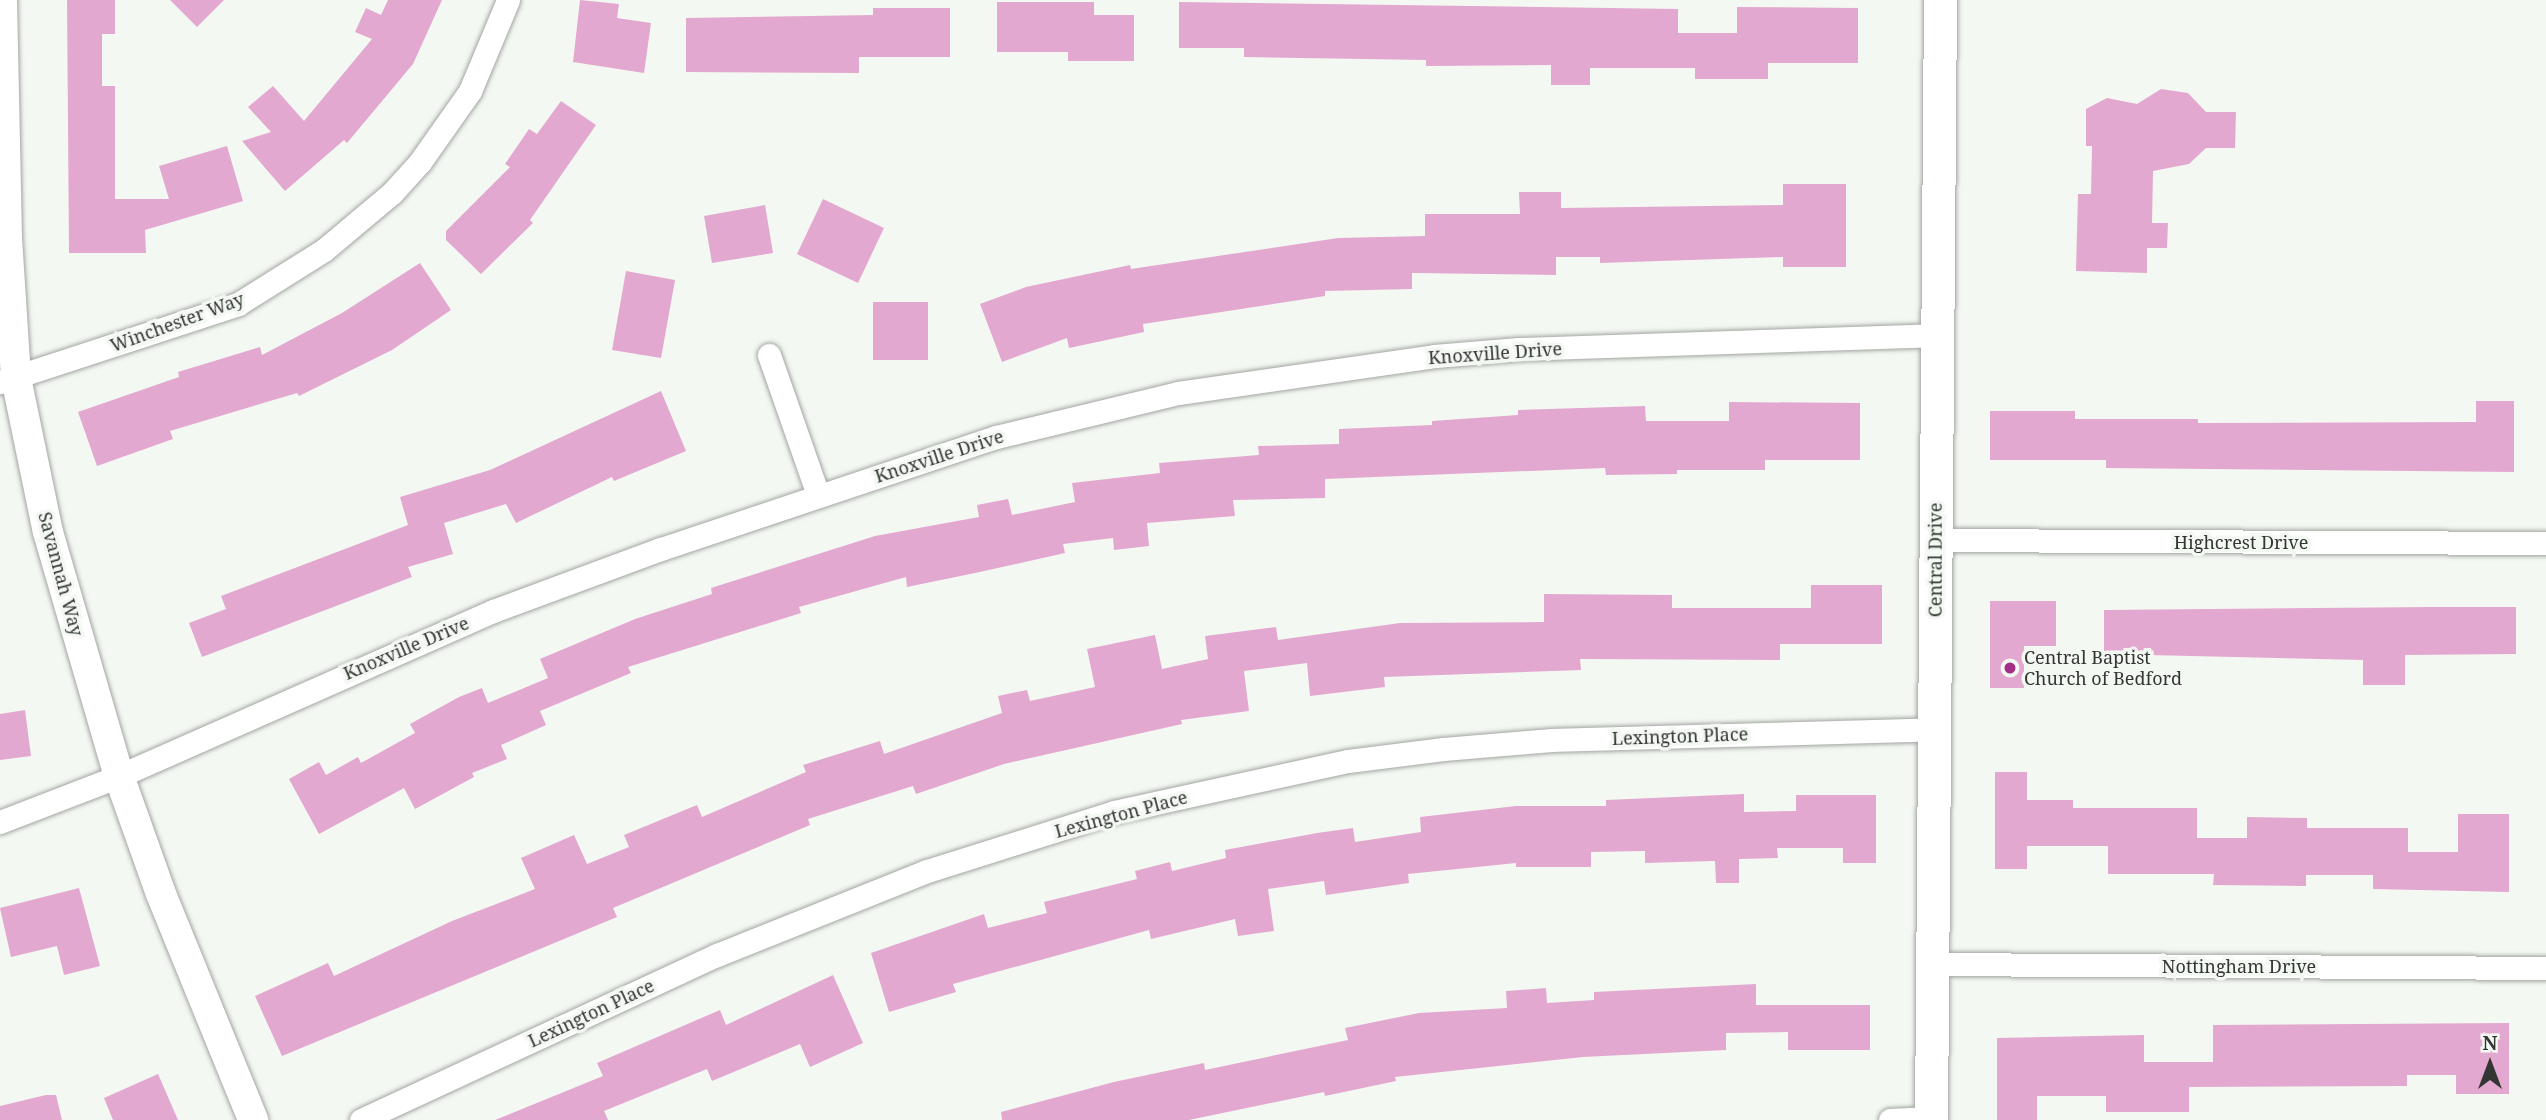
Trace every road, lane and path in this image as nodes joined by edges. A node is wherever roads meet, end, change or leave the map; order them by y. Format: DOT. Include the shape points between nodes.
graph roads {
  1 [pos="2,0"];
  2 [pos="508,0"];
  3 [pos="1940,0"];
  4 [pos="1937,335"];
  5 [pos="769,355"];
  6 [pos="8,380"];
  7 [pos="818,495"];
  8 [pos="1935,540"];
  9 [pos="2546,543"];
  10 [pos="1934,729"];
  11 [pos="119,776"];
  12 [pos="0,822"];
  13 [pos="1932,964"];
  14 [pos="2546,968"];
  15 [pos="1931,1119"];
  16 [pos="253,1120"];
  17 [pos="361,1120"];
  18 [pos="1890,1120"];
  1 -- 6 [label="street, Savannah Way"];
  2 -- 6 [label="street, Winchester Way" via="470,91 420,162 392,193 324,250 238,304"];
  3 -- 4 [label="main road, Central Drive"];
  4 -- 7 [label="street, Knoxville Drive" via="1434,356 1178,393 996,437"];
  4 -- 8 [label="main road, Central Drive"];
  5 -- 7 [label="street"];
  6 -- 11 [label="street, Savannah Way"];
  7 -- 11 [label="street, Knoxville Drive" via="493,611"];
  8 -- 9 [label="street, Highcrest Drive"];
  8 -- 10 [label="main road, Central Drive"];
  10 -- 13 [label="main road, Central Drive"];
  10 -- 17 [label="street, Lexington Place" via="1552,740 1443,748 1348,761 1114,812 927,871 717,955"];
  11 -- 12 [label="street, Knoxville Drive"];
  11 -- 16 [label="street, Savannah Way" via="161,894"];
  13 -- 14 [label="street, Nottingham Drive"];
  13 -- 15 [label="main road, Central Drive"];
  15 -- 18 [label="street"];
}
